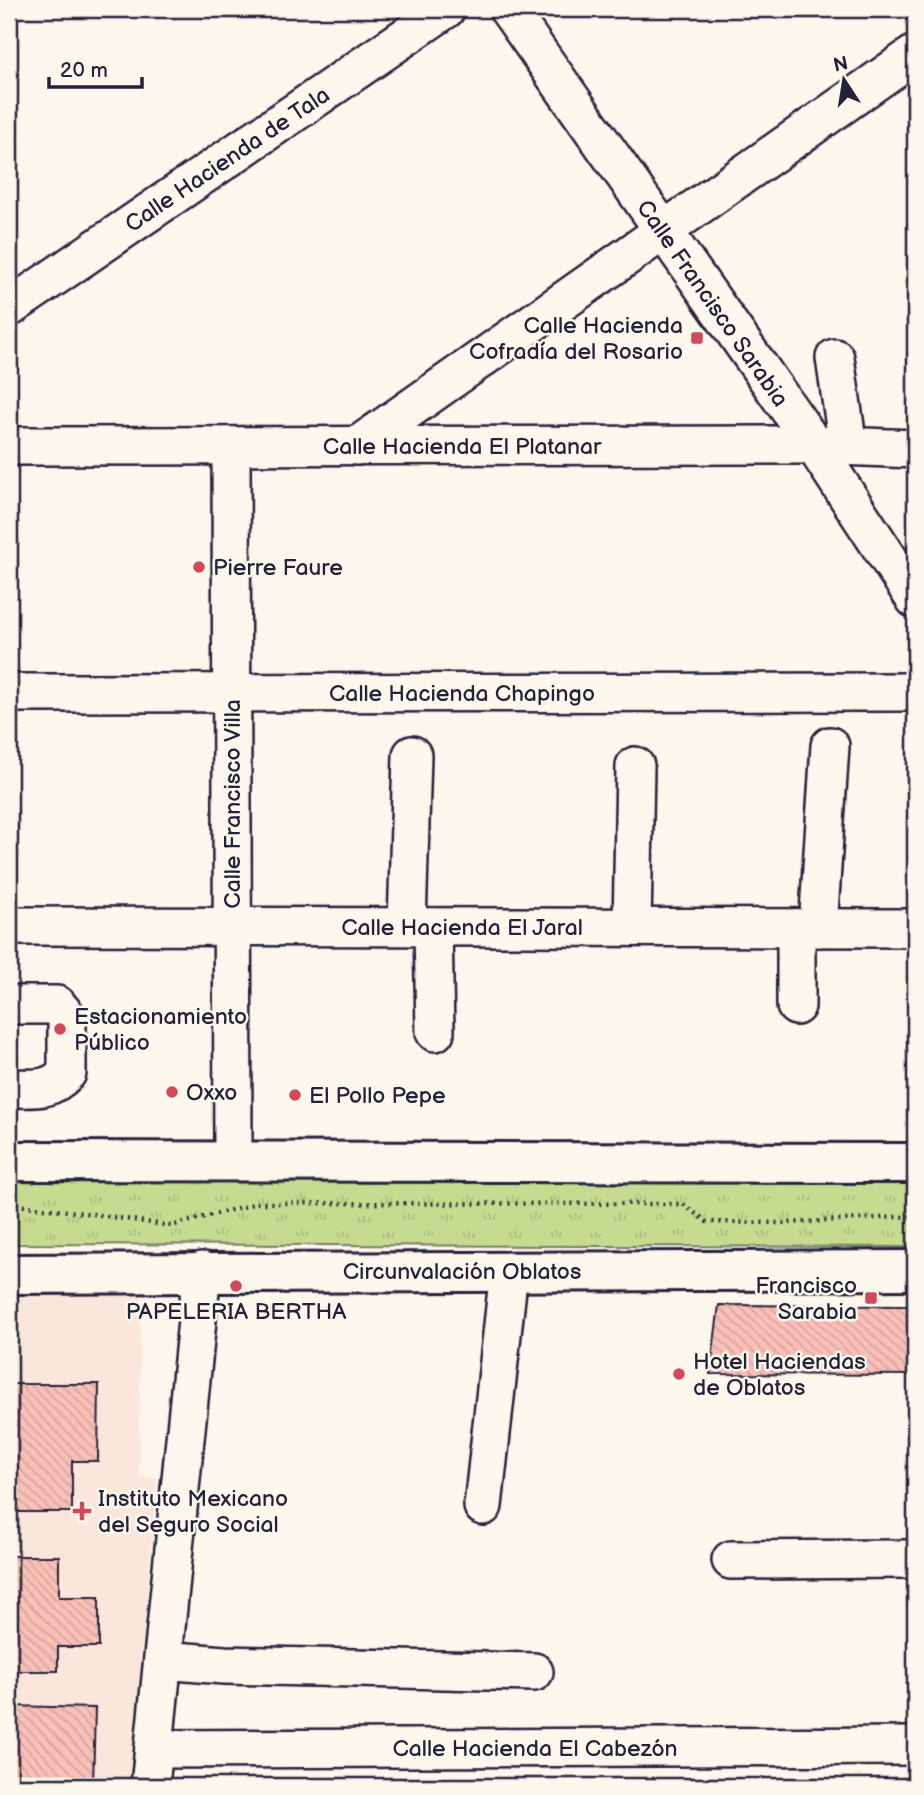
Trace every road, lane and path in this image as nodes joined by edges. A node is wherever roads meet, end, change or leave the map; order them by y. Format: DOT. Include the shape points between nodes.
graph roads {
  1 [pos="446,9"];
  2 [pos="508,9"];
  3 [pos="915,54"];
  4 [pos="662,232"];
  5 [pos="9,309"];
  6 [pos="835,358"];
  7 [pos="915,419"];
  8 [pos="9,446"];
  9 [pos="231,446"];
  10 [pos="357,446"];
  11 [pos="846,446"];
  12 [pos="915,449"];
  13 [pos="915,599"];
  14 [pos="915,692"];
  15 [pos="9,693"];
  16 [pos="232,693"];
  17 [pos="830,746"];
  18 [pos="412,755"];
  19 [pos="635,766"];
  20 [pos="9,926"];
  21 [pos="232,926"];
  22 [pos="420,926"];
  23 [pos="632,927"];
  24 [pos="807,928"];
  25 [pos="915,928"];
  26 [pos="9,1005"];
  27 [pos="796,1006"];
  28 [pos="435,1032"];
  29 [pos="9,1088"];
  30 [pos="9,1161"];
  31 [pos="233,1161"];
  32 [pos="915,1163"];
  33 [pos="9,1204"];
  34 [pos="915,1216"];
  35 [pos="171,1226"];
  36 [pos="172,1234"];
  37 [pos="915,1270"];
  38 [pos="202,1271"];
  39 [pos="509,1271"];
  40 [pos="9,1274"];
  41 [pos="483,1506"];
  42 [pos="915,1559"];
  43 [pos="731,1560"];
  44 [pos="163,1660"];
  45 [pos="534,1672"];
  46 [pos="915,1746"];
  47 [pos="154,1749"];
  48 [pos="150,1786"];
  1 -- 5 [label="street, Calle Hacienda de Tala"];
  2 -- 4 [label="street, Calle Francisco Sarabia"];
  3 -- 4 [label="street"];
  4 -- 10 [label="street"];
  4 -- 11 [label="street, Calle Francisco Sarabia"];
  6 -- 11 [label="street"];
  7 -- 11 [label="street"];
  8 -- 9 [label="street, Calle Hacienda El Platanar"];
  9 -- 10 [label="street, Calle Hacienda El Platanar"];
  9 -- 16 [label="street, Calle Francisco Villa"];
  10 -- 11 [label="street, Calle Hacienda El Platanar"];
  11 -- 12 [label="street, Calle Hacienda El Platanar"];
  11 -- 13 [label="street, Calle Francisco Sarabia"];
  14 -- 16 [label="street, Calle Hacienda Chapingo"];
  15 -- 16 [label="street, Calle Hacienda Chapingo"];
  16 -- 21 [label="street, Calle Francisco Villa"];
  17 -- 24 [label="street"];
  18 -- 22 [label="street"];
  19 -- 23 [label="street"];
  20 -- 21 [label="street, Calle Hacienda El Jaral"];
  21 -- 22 [label="street, Calle Hacienda El Jaral"];
  21 -- 31 [label="street, Calle Francisco Villa"];
  22 -- 23 [label="street, Calle Hacienda El Jaral"];
  22 -- 28 [label="street"];
  23 -- 24 [label="street, Calle Hacienda El Jaral"];
  24 -- 25 [label="street, Calle Hacienda El Jaral"];
  24 -- 27 [label="street"];
  26 -- 29 [label="street" via="57,1005 63,1010 67,1017 67,1073 48,1088"];
  30 -- 31 [label="main road"];
  31 -- 32 [label="main road"];
  33 -- 35 [label="path"];
  34 -- 35 [label="path" via="707,1222 683,1204 257,1203"];
  35 -- 36 [label="path"];
  37 -- 39 [label="main road, Circunvalación Oblatos"];
  38 -- 39 [label="main road, Circunvalación Oblatos"];
  38 -- 40 [label="main road, Circunvalación Oblatos"];
  38 -- 44 [label="street"];
  39 -- 41 [label="street"];
  42 -- 43 [label="street"];
  44 -- 45 [label="street"];
  44 -- 47 [label="street"];
  46 -- 47 [label="street, Calle Hacienda El Cabezón"];
  47 -- 48 [label="street"];
}
